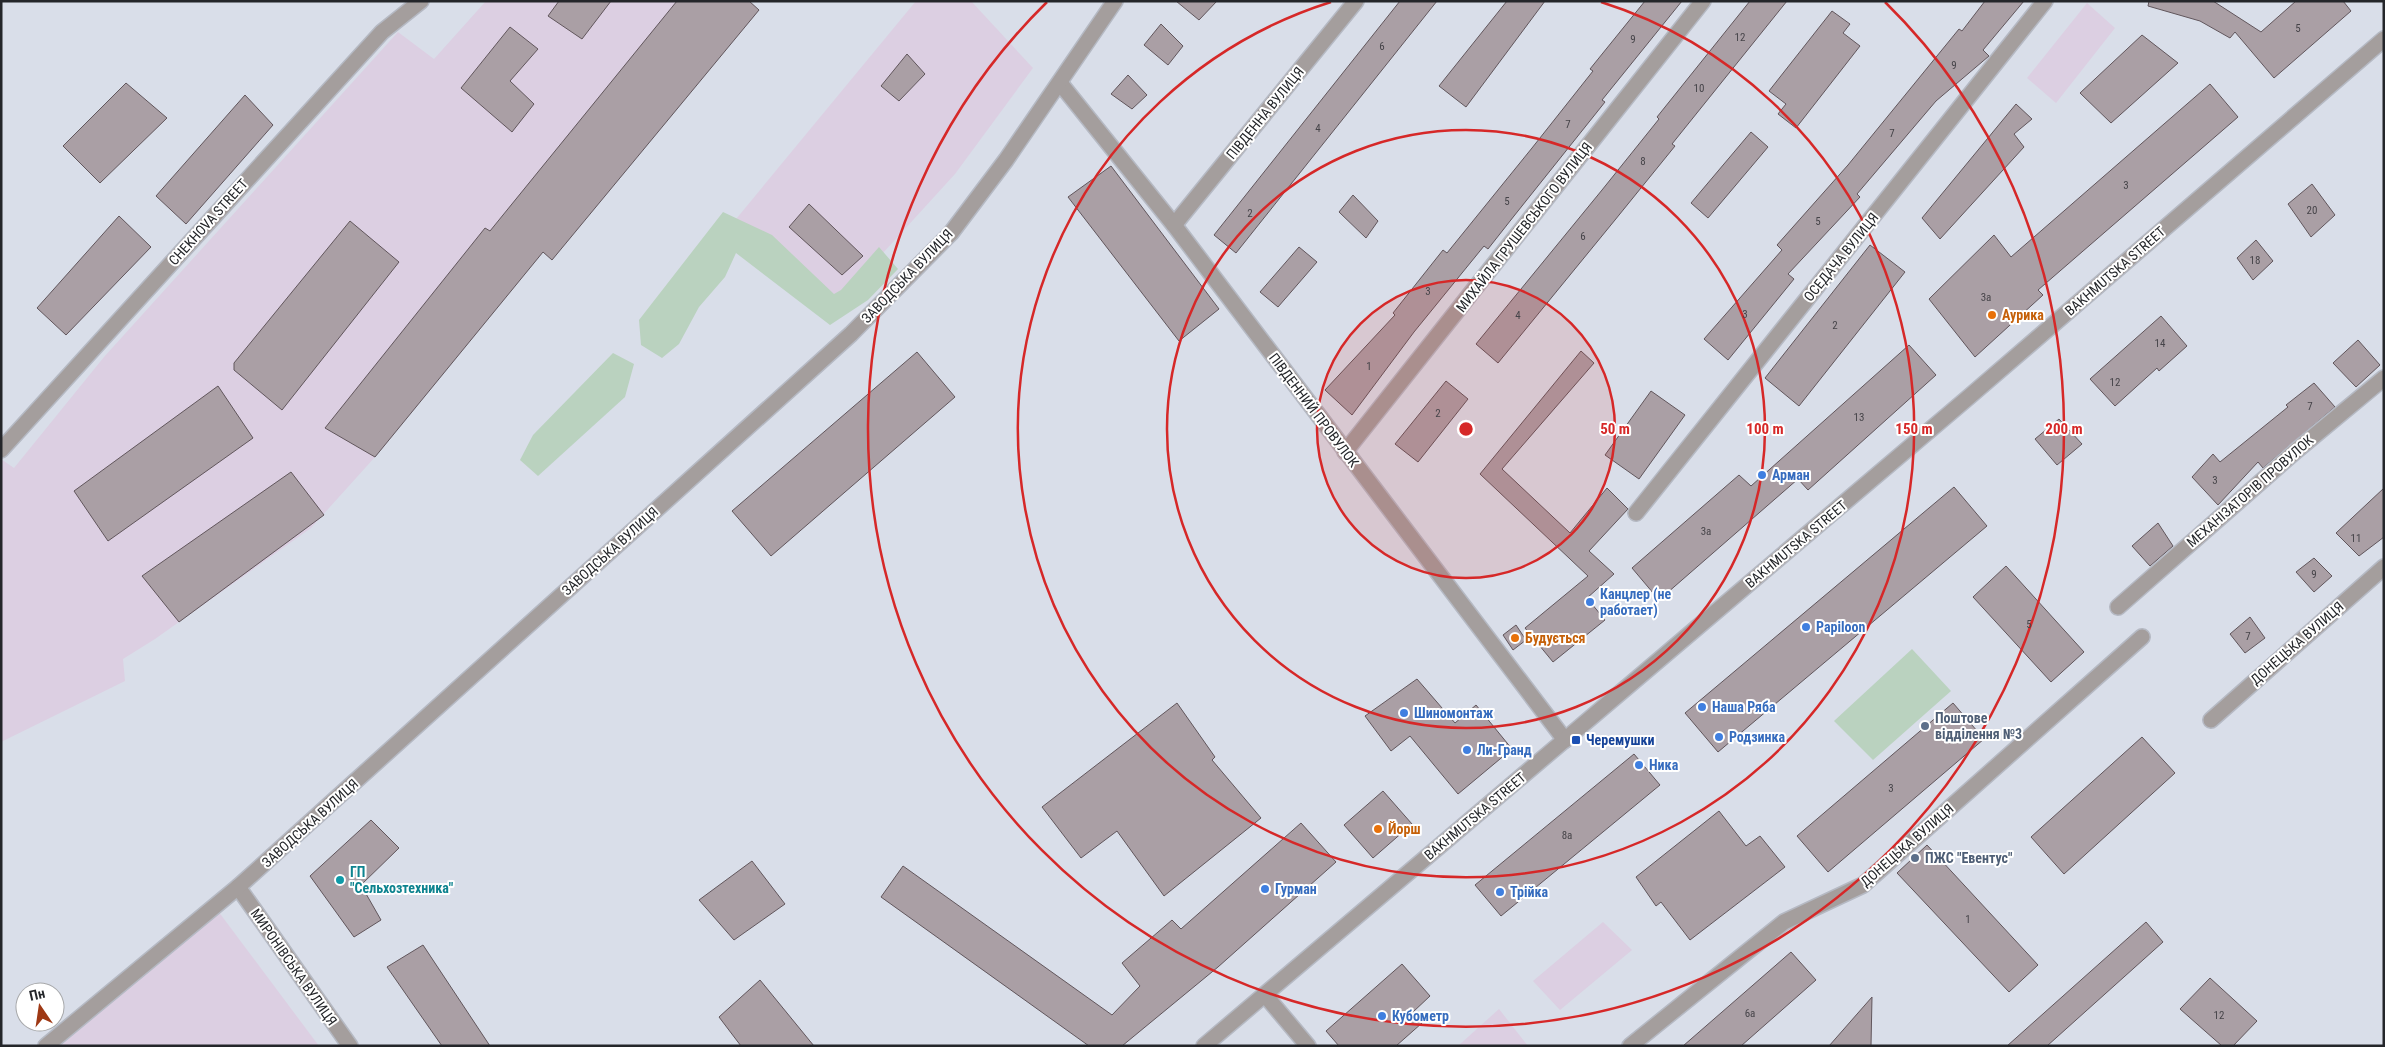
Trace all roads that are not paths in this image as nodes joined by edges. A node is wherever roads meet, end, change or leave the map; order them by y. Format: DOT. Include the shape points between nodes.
graph roads {
  1 [pos="421,1"];
  2 [pos="1115,1"];
  3 [pos="1356,1"];
  4 [pos="1703,1"];
  5 [pos="2045,1"];
  6 [pos="2384,39"];
  7 [pos="1060,83"];
  8 [pos="1174,225"];
  9 [pos="2384,378"];
  10 [pos="1,450"];
  11 [pos="1345,452"];
  12 [pos="1636,513"];
  13 [pos="2384,567"];
  14 [pos="2118,607"];
  15 [pos="2142,637"];
  16 [pos="2211,720"];
  17 [pos="1565,740"];
  18 [pos="238,888"];
  19 [pos="1265,994"];
  20 [pos="46,1046"];
  21 [pos="350,1046"];
  22 [pos="1204,1046"];
  23 [pos="1308,1046"];
  24 [pos="1630,1046"];
  1 -- 10 [label="street, CHEKHOVA STREET" via="382,32"];
  2 -- 7 [label="street, ЗАВОДСЬКА ВУЛИЦЯ"];
  3 -- 8 [label="street, ПІВДЕННА ВУЛИЦЯ"];
  4 -- 11 [label="street, МИХАЙЛА ГРУШЕВСЬКОГО ВУЛИЦЯ"];
  5 -- 12 [label="street, ОСЕДАЧА ВУЛИЦЯ"];
  6 -- 17 [label="street, BAKHMUTSKA STREET"];
  7 -- 8 [label="street, ПІВДЕННИЙ ПРОВУЛОК"];
  7 -- 18 [label="street, ЗАВОДСЬКА ВУЛИЦЯ" via="951,233 850,334"];
  8 -- 11 [label="street, ПІВДЕННИЙ ПРОВУЛОК"];
  9 -- 14 [label="street, МЕХАНІЗАТОРІВ ПРОВУЛОК" via="2296,450"];
  11 -- 17 [label="street, ПІВДЕННИЙ ПРОВУЛОК"];
  13 -- 16 [label="street, ДОНЕЦЬКА ВУЛИЦЯ"];
  15 -- 24 [label="street, ДОНЕЦЬКА ВУЛИЦЯ" via="1863,885 1784,922"];
  17 -- 19 [label="street, BAKHMUTSKA STREET"];
  18 -- 20 [label="street, ЗАВОДСЬКА ВУЛИЦЯ"];
  18 -- 21 [label="street, МИРОНІВСЬКА ВУЛИЦЯ"];
  19 -- 22 [label="street, BAKHMUTSKA STREET"];
  19 -- 23 [label="street"];
}
